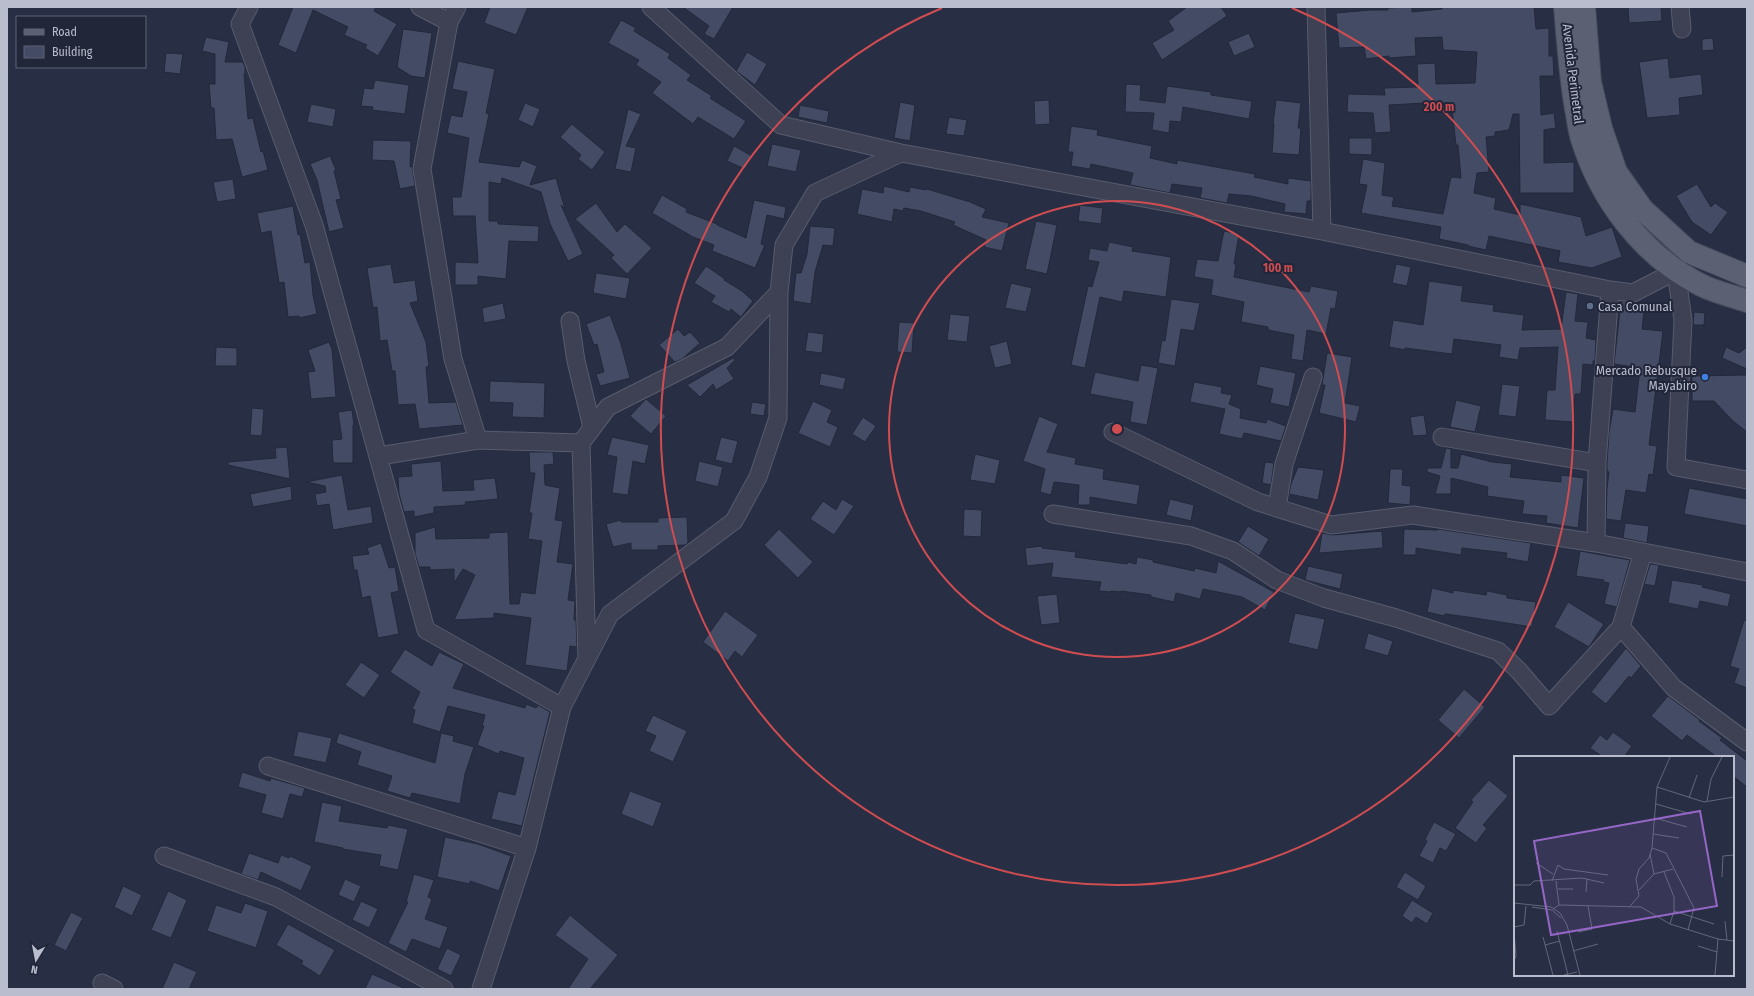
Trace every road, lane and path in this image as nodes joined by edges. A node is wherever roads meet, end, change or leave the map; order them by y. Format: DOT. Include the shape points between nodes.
graph roads {
  1 [pos="248,7"];
  2 [pos="420,7"];
  3 [pos="457,7"];
  4 [pos="651,7"];
  5 [pos="1316,7"];
  6 [pos="1566,7"];
  7 [pos="1584,7"];
  8 [pos="1680,7"];
  9 [pos="448,22"];
  10 [pos="1682,29"];
  11 [pos="901,153"];
  12 [pos="1322,231"];
  13 [pos="1689,252"];
  14 [pos="1676,271"];
  15 [pos="1747,276"];
  16 [pos="1610,290"];
  17 [pos="779,292"];
  18 [pos="1747,301"];
  19 [pos="570,321"];
  20 [pos="1313,377"];
  21 [pos="1113,432"];
  22 [pos="586,436"];
  23 [pos="1442,437"];
  24 [pos="478,440"];
  25 [pos="379,456"];
  26 [pos="1597,463"];
  27 [pos="1747,480"];
  28 [pos="1277,508"];
  29 [pos="1053,514"];
  30 [pos="1596,543"];
  31 [pos="1643,552"];
  32 [pos="1747,572"];
  33 [pos="1621,627"];
  34 [pos="587,659"];
  35 [pos="562,707"];
  36 [pos="1747,742"];
  37 [pos="268,766"];
  38 [pos="527,848"];
  39 [pos="164,856"];
  40 [pos="444,989"];
  41 [pos="481,989"];
  1 -- 25 [label="street" via="240,24 314,225"];
  2 -- 9 [label="street"];
  3 -- 9 [label="street"];
  4 -- 11 [label="street" via="781,125"];
  5 -- 12 [label="street"];
  6 -- 14 [label="main road, Avenida Perimetral" via="1571,79 1582,138 1600,185 1634,233"];
  7 -- 13 [label="main road, Avenida Perimetral" via="1590,82 1601,128 1616,172 1642,209"];
  8 -- 10 [label="street"];
  9 -- 24 [label="street" via="422,169 454,359"];
  11 -- 12 [label="street"];
  11 -- 17 [label="street" via="815,193 784,245"];
  12 -- 16 [label="street"];
  13 -- 14 [label="street"];
  13 -- 15 [label="main road, Avenida Perimetral"];
  14 -- 16 [label="street" via="1632,293"];
  14 -- 18 [label="main road, Avenida Perimetral" via="1702,286"];
  14 -- 27 [label="street" via="1683,320 1676,467"];
  16 -- 26 [label="street"];
  17 -- 22 [label="street" via="727,347 608,407"];
  17 -- 34 [label="street" via="778,418 758,477 734,521 610,614"];
  19 -- 22 [label="street" via="576,361 591,423"];
  20 -- 28 [label="street" via="1284,464"];
  21 -- 28 [label="street" via="1258,502"];
  22 -- 24 [label="street"];
  22 -- 34 [label="street"];
  23 -- 26 [label="street"];
  24 -- 25 [label="street"];
  25 -- 35 [label="street" via="426,630"];
  26 -- 30 [label="street"];
  28 -- 30 [label="street" via="1331,526 1413,515"];
  29 -- 33 [label="street" via="1192,536 1233,551 1284,583 1324,598 1498,651 1549,706"];
  30 -- 31 [label="street"];
  31 -- 32 [label="street"];
  31 -- 33 [label="street"];
  33 -- 36 [label="street" via="1674,688"];
  34 -- 35 [label="street"];
  35 -- 38 [label="street"];
  37 -- 38 [label="street"];
  38 -- 41 [label="street"];
  39 -- 40 [label="street" via="276,897"];
}
